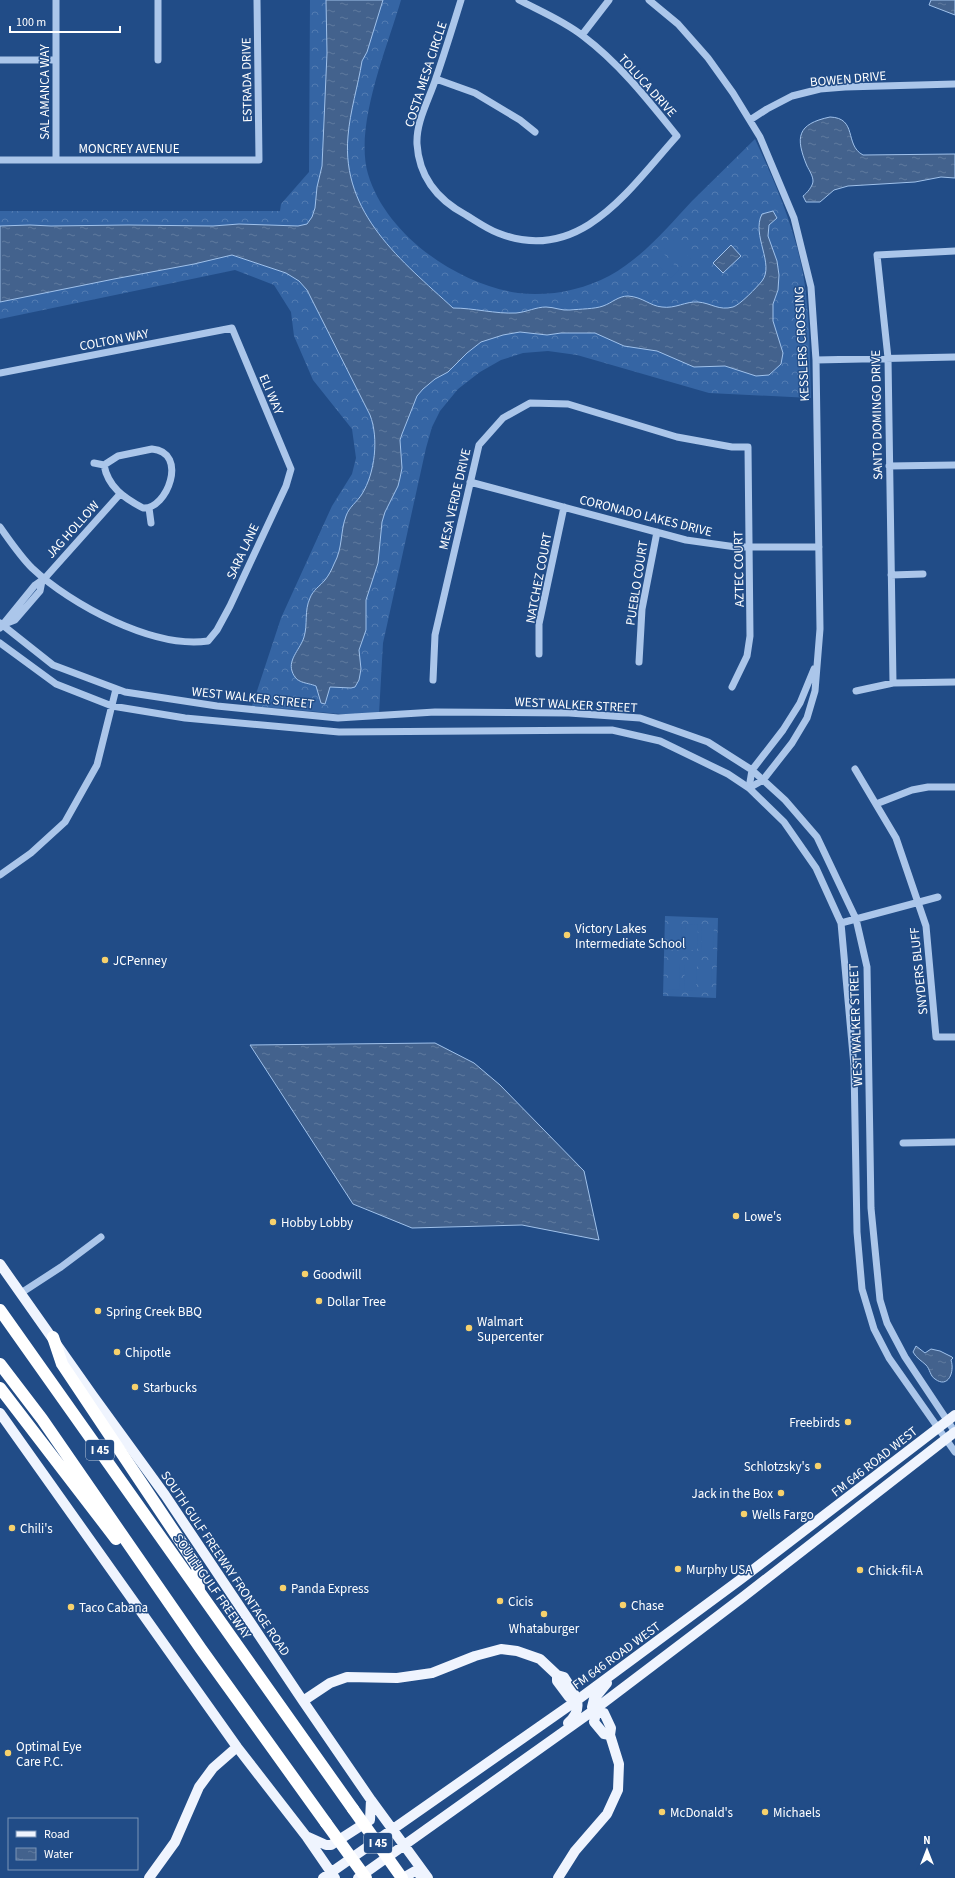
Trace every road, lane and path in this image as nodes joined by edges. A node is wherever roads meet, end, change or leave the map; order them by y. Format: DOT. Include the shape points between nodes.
graph roads {
  1 [pos="56,0"];
  2 [pos="158,0"];
  3 [pos="257,0"];
  4 [pos="461,0"];
  5 [pos="519,0"];
  6 [pos="609,0"];
  7 [pos="649,0"];
  8 [pos="582,35"];
  9 [pos="0,60"];
  10 [pos="56,60"];
  11 [pos="158,60"];
  12 [pos="436,79"];
  13 [pos="955,84"];
  14 [pos="750,120"];
  15 [pos="535,132"];
  16 [pos="677,136"];
  17 [pos="0,160"];
  18 [pos="56,160"];
  19 [pos="259,160"];
  20 [pos="955,251"];
  21 [pos="232,328"];
  22 [pos="955,357"];
  23 [pos="888,358"];
  24 [pos="816,360"];
  25 [pos="0,373"];
  26 [pos="748,447"];
  27 [pos="94,463"];
  28 [pos="955,464"];
  29 [pos="104,465"];
  30 [pos="889,466"];
  31 [pos="291,469"];
  32 [pos="470,482"];
  33 [pos="120,494"];
  34 [pos="564,507"];
  35 [pos="148,508"];
  36 [pos="151,523"];
  37 [pos="0,527"];
  38 [pos="657,532"];
  39 [pos="749,548"];
  40 [pos="819,548"];
  41 [pos="923,574"];
  42 [pos="891,575"];
  43 [pos="44,579"];
  44 [pos="1,625"];
  45 [pos="0,643"];
  46 [pos="539,654"];
  47 [pos="639,662"];
  48 [pos="816,664"];
  49 [pos="433,680"];
  50 [pos="955,682"];
  51 [pos="893,683"];
  52 [pos="732,687"];
  53 [pos="116,689"];
  54 [pos="856,691"];
  55 [pos="112,706"];
  56 [pos="855,769"];
  57 [pos="752,770"];
  58 [pos="763,780"];
  59 [pos="955,787"];
  60 [pos="749,788"];
  61 [pos="876,804"];
  62 [pos="0,875"];
  63 [pos="938,897"];
  64 [pos="919,903"];
  65 [pos="856,919"];
  66 [pos="841,923"];
  67 [pos="955,1037"];
  68 [pos="955,1142"];
  69 [pos="903,1143"];
  70 [pos="101,1237"];
  71 [pos="0,1264"];
  72 [pos="21,1294"];
  73 [pos="0,1310"];
  74 [pos="52,1337"];
  75 [pos="0,1364"];
  76 [pos="0,1388"];
  77 [pos="0,1413"];
  78 [pos="951,1418"];
  79 [pos="937,1428"];
  80 [pos="955,1432"];
  81 [pos="945,1439"];
  82 [pos="955,1452"];
  83 [pos="199,1591"];
  84 [pos="163,1593"];
  85 [pos="611,1675"];
  86 [pos="575,1700"];
  87 [pos="303,1701"];
  88 [pos="595,1712"];
  89 [pos="554,1738"];
  90 [pos="237,1747"];
  91 [pos="371,1800"];
  92 [pos="392,1829"];
  93 [pos="306,1836"];
  94 [pos="404,1845"];
  95 [pos="330,1876"];
  96 [pos="149,1878"];
  97 [pos="358,1878"];
  98 [pos="366,1878"];
  99 [pos="403,1878"];
  100 [pos="426,1878"];
  101 [pos="558,1878"];
  1 -- 10 [label="street, SAL AMANCA WAY"];
  2 -- 11 [label="street"];
  3 -- 19 [label="street, ESTRADA DRIVE"];
  4 -- 12 [label="street, COSTA MESA CIRCLE"];
  5 -- 8 [label="street, TOLUCA DRIVE"];
  6 -- 8 [label="street"];
  7 -- 14 [label="street, KESSLERS CROSSING" via="678,24 708,58"];
  8 -- 16 [label="street, TOLUCA DRIVE" via="629,77"];
  9 -- 10 [label="street"];
  10 -- 18 [label="street, SAL AMANCA WAY"];
  12 -- 15 [label="street" via="475,93"];
  12 -- 16 [label="street, COSTA MESA CIRCLE" via="418,126 417,144 424,176 432,188 461,212 498,233 518,239 541,241 560,238 597,221 615,205"];
  13 -- 14 [label="street, BOWEN DRIVE" via="820,89 792,96"];
  14 -- 24 [label="street, KESSLERS CROSSING" via="760,137 794,218 811,286"];
  17 -- 18 [label="street, MONCREY AVENUE"];
  18 -- 19 [label="street, MONCREY AVENUE"];
  20 -- 23 [label="street, SANTO DOMINGO DRIVE" via="877,255"];
  21 -- 25 [label="street, COLTON WAY"];
  21 -- 31 [label="street, ELI WAY"];
  22 -- 23 [label="street"];
  23 -- 24 [label="street"];
  23 -- 30 [label="street, SANTO DOMINGO DRIVE"];
  24 -- 40 [label="street, KESSLERS CROSSING"];
  26 -- 32 [label="street, MESA VERDE DRIVE" via="732,447 677,437 568,404 530,403 504,418 479,445"];
  26 -- 39 [label="street, AZTEC COURT"];
  27 -- 29 [label="street"];
  28 -- 30 [label="street"];
  29 -- 33 [label="street" via="109,481"];
  29 -- 35 [label="street" via="130,452 152,449 165,453 170,459 172,474 158,502"];
  30 -- 42 [label="street, SANTO DOMINGO DRIVE"];
  31 -- 43 [label="street, SARA LANE" via="286,486 230,606 217,630 208,640 197,642 170,639 118,623 72,598"];
  32 -- 34 [label="street, CORONADO LAKES DRIVE"];
  32 -- 49 [label="street, MESA VERDE DRIVE" via="435,635"];
  33 -- 35 [label="street" via="137,505"];
  33 -- 43 [label="street, JAG HOLLOW"];
  34 -- 38 [label="street, CORONADO LAKES DRIVE"];
  34 -- 46 [label="street, NATCHEZ COURT" via="539,624"];
  35 -- 36 [label="street"];
  37 -- 43 [label="street"];
  38 -- 39 [label="street, CORONADO LAKES DRIVE" via="686,540"];
  38 -- 47 [label="street, PUEBLO COURT" via="642,609"];
  39 -- 40 [label="street, CORONADO LAKES DRIVE"];
  39 -- 52 [label="street, AZTEC COURT" via="750,636 747,656"];
  40 -- 48 [label="street, KESSLERS CROSSING" via="820,629"];
  41 -- 42 [label="street"];
  42 -- 51 [label="street, SANTO DOMINGO DRIVE"];
  43 -- 44 [label="street, JAG HOLLOW" via="35,585"];
  44 -- 53 [label="street, WEST WALKER STREET" via="53,666"];
  45 -- 55 [label="street, WEST WALKER STREET" via="56,684"];
  48 -- 57 [label="street, KESSLERS CROSSING" via="800,703"];
  48 -- 58 [label="street, KESSLERS CROSSING" via="815,691 807,718 792,743"];
  50 -- 51 [label="street"];
  51 -- 54 [label="street"];
  53 -- 55 [label="street"];
  53 -- 57 [label="street, WEST WALKER STREET" via="217,706 338,718 435,712 568,713 640,718 708,742"];
  55 -- 60 [label="street, WEST WALKER STREET" via="185,718 333,732 612,730 660,741 728,774"];
  55 -- 62 [label="street" via="97,765 65,822 31,853"];
  56 -- 61 [label="street, SNYDERS BLUFF"];
  57 -- 58 [label="street, WEST WALKER STREET"];
  57 -- 60 [label="street, KESSLERS CROSSING"];
  58 -- 60 [label="street, KESSLERS CROSSING"];
  58 -- 65 [label="street, WEST WALKER STREET" via="785,800 817,837"];
  59 -- 61 [label="street" via="912,790"];
  60 -- 66 [label="street, WEST WALKER STREET" via="784,822 816,868"];
  61 -- 64 [label="street, SNYDERS BLUFF" via="896,838"];
  63 -- 64 [label="street"];
  64 -- 65 [label="street"];
  64 -- 67 [label="street, SNYDERS BLUFF" via="926,926 936,1037"];
  65 -- 66 [label="street"];
  65 -- 78 [label="street, WEST WALKER STREET" via="867,967 871,1208 880,1300 887,1323 905,1357"];
  66 -- 79 [label="street, WEST WALKER STREET" via="854,1066 857,1232 862,1290 874,1329 889,1358"];
  68 -- 69 [label="street"];
  70 -- 72 [label="street"];
  71 -- 72 [label="main road, SOUTH GULF FREEWAY FRONTAGE ROAD"];
  72 -- 74 [label="main road, SOUTH GULF FREEWAY FRONTAGE ROAD"];
  73 -- 83 [label="highway, SOUTH GULF FREEWAY / I 45"];
  74 -- 83 [label="highway" via="62,1364 197,1566"];
  74 -- 87 [label="main road, SOUTH GULF FREEWAY FRONTAGE ROAD" via="165,1495"];
  75 -- 84 [label="highway, I 45" via="42,1419"];
  76 -- 84 [label="highway" via="112,1534"];
  77 -- 90 [label="main road"];
  78 -- 79 [label="main road, FM 646 ROAD WEST"];
  78 -- 80 [label="street, WEST WALKER STREET"];
  79 -- 81 [label="street, WEST WALKER STREET"];
  79 -- 85 [label="main road, FM 646 ROAD WEST" via="741,1580"];
  80 -- 81 [label="main road, FM 646 ROAD WEST"];
  81 -- 82 [label="street, WEST WALKER STREET"];
  81 -- 88 [label="main road, FM 646 ROAD WEST"];
  83 -- 99 [label="highway, SOUTH GULF FREEWAY / I 45, bridge"];
  84 -- 98 [label="highway, I 45, bridge"];
  85 -- 86 [label="main road, FM 646 ROAD WEST"];
  85 -- 88 [label="main road" via="594,1699 592,1704"];
  86 -- 87 [label="main road" via="569,1698 557,1681 557,1675 540,1659 517,1650 501,1649 432,1673 397,1678 347,1677 330,1683"];
  86 -- 89 [label="main road" via="578,1711 575,1717"];
  86 -- 92 [label="main road, FM 646 ROAD WEST"];
  87 -- 91 [label="main road, SOUTH GULF FREEWAY FRONTAGE ROAD"];
  88 -- 89 [label="main road, FM 646 ROAD WEST"];
  88 -- 101 [label="main road" via="604,1713 611,1728 610,1735 619,1764 619,1783 607,1814 575,1851"];
  89 -- 94 [label="main road, FM 646 ROAD WEST"];
  90 -- 93 [label="main road"];
  90 -- 96 [label="main road" via="213,1768 199,1787 175,1842"];
  91 -- 92 [label="main road, SOUTH GULF FREEWAY FRONTAGE ROAD"];
  91 -- 93 [label="main road" via="370,1820 331,1845"];
  92 -- 94 [label="main road, SOUTH GULF FREEWAY FRONTAGE ROAD"];
  92 -- 95 [label="main road, FM 646 ROAD WEST"];
  93 -- 95 [label="main road"];
  94 -- 97 [label="main road, FM 646 ROAD WEST"];
  94 -- 100 [label="main road, SOUTH GULF FREEWAY FRONTAGE ROAD"];
  99 -- 100 [label="main road" via="415,1871"];
}
